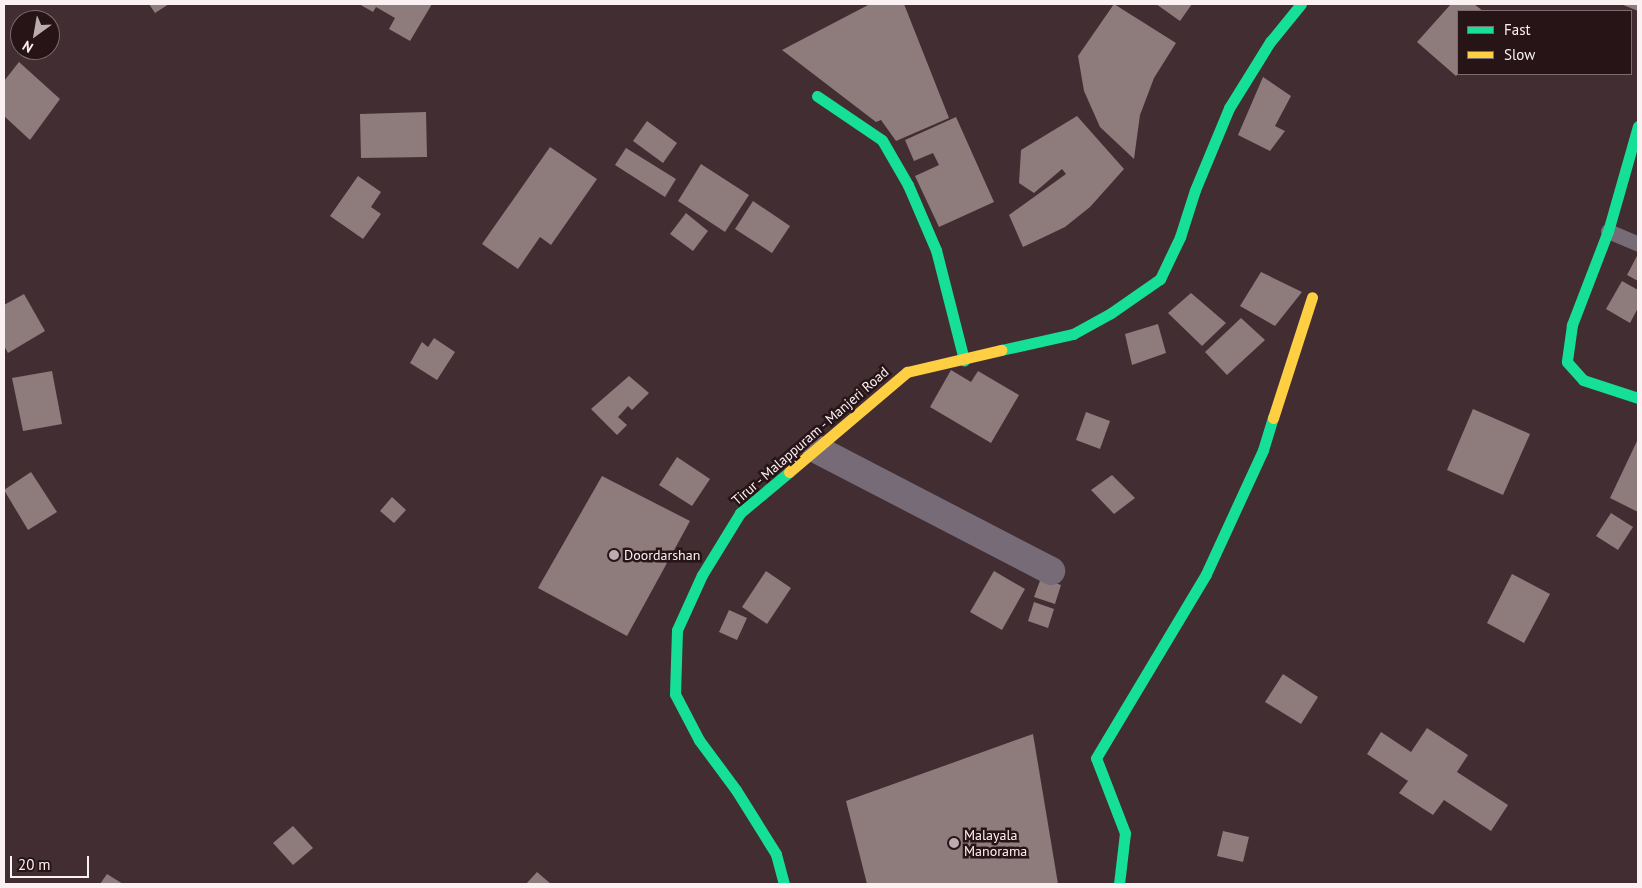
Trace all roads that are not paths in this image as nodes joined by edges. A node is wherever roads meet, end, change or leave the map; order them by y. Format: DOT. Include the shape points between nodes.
graph roads {
  1 [pos="1301,4"];
  2 [pos="817,96"];
  3 [pos="1638,126"];
  4 [pos="1608,231"];
  5 [pos="1638,244"];
  6 [pos="1312,297"];
  7 [pos="964,360"];
  8 [pos="1638,398"];
  9 [pos="816,448"];
  10 [pos="1051,571"];
  11 [pos="784,884"];
  12 [pos="1119,884"];
  1 -- 7 [label="street, Tirur - Malappuram - Manjeri Road" via="1270,42 1229,108 1195,190 1180,237 1160,279 1111,313 1073,334"];
  2 -- 7 [label="street" via="882,140 908,185 936,250"];
  3 -- 4 [label="street"];
  4 -- 5 [label="lane"];
  4 -- 8 [label="street" via="1572,325 1567,362 1583,380"];
  6 -- 12 [label="street" via="1263,450 1206,574 1096,758 1125,833"];
  7 -- 9 [label="street, Tirur - Malappuram - Manjeri Road" via="907,372"];
  9 -- 10 [label="street"];
  9 -- 11 [label="street, Tirur - Malappuram - Manjeri Road" via="740,513 702,575 677,630 675,694 699,740 736,790 776,854"];
}
